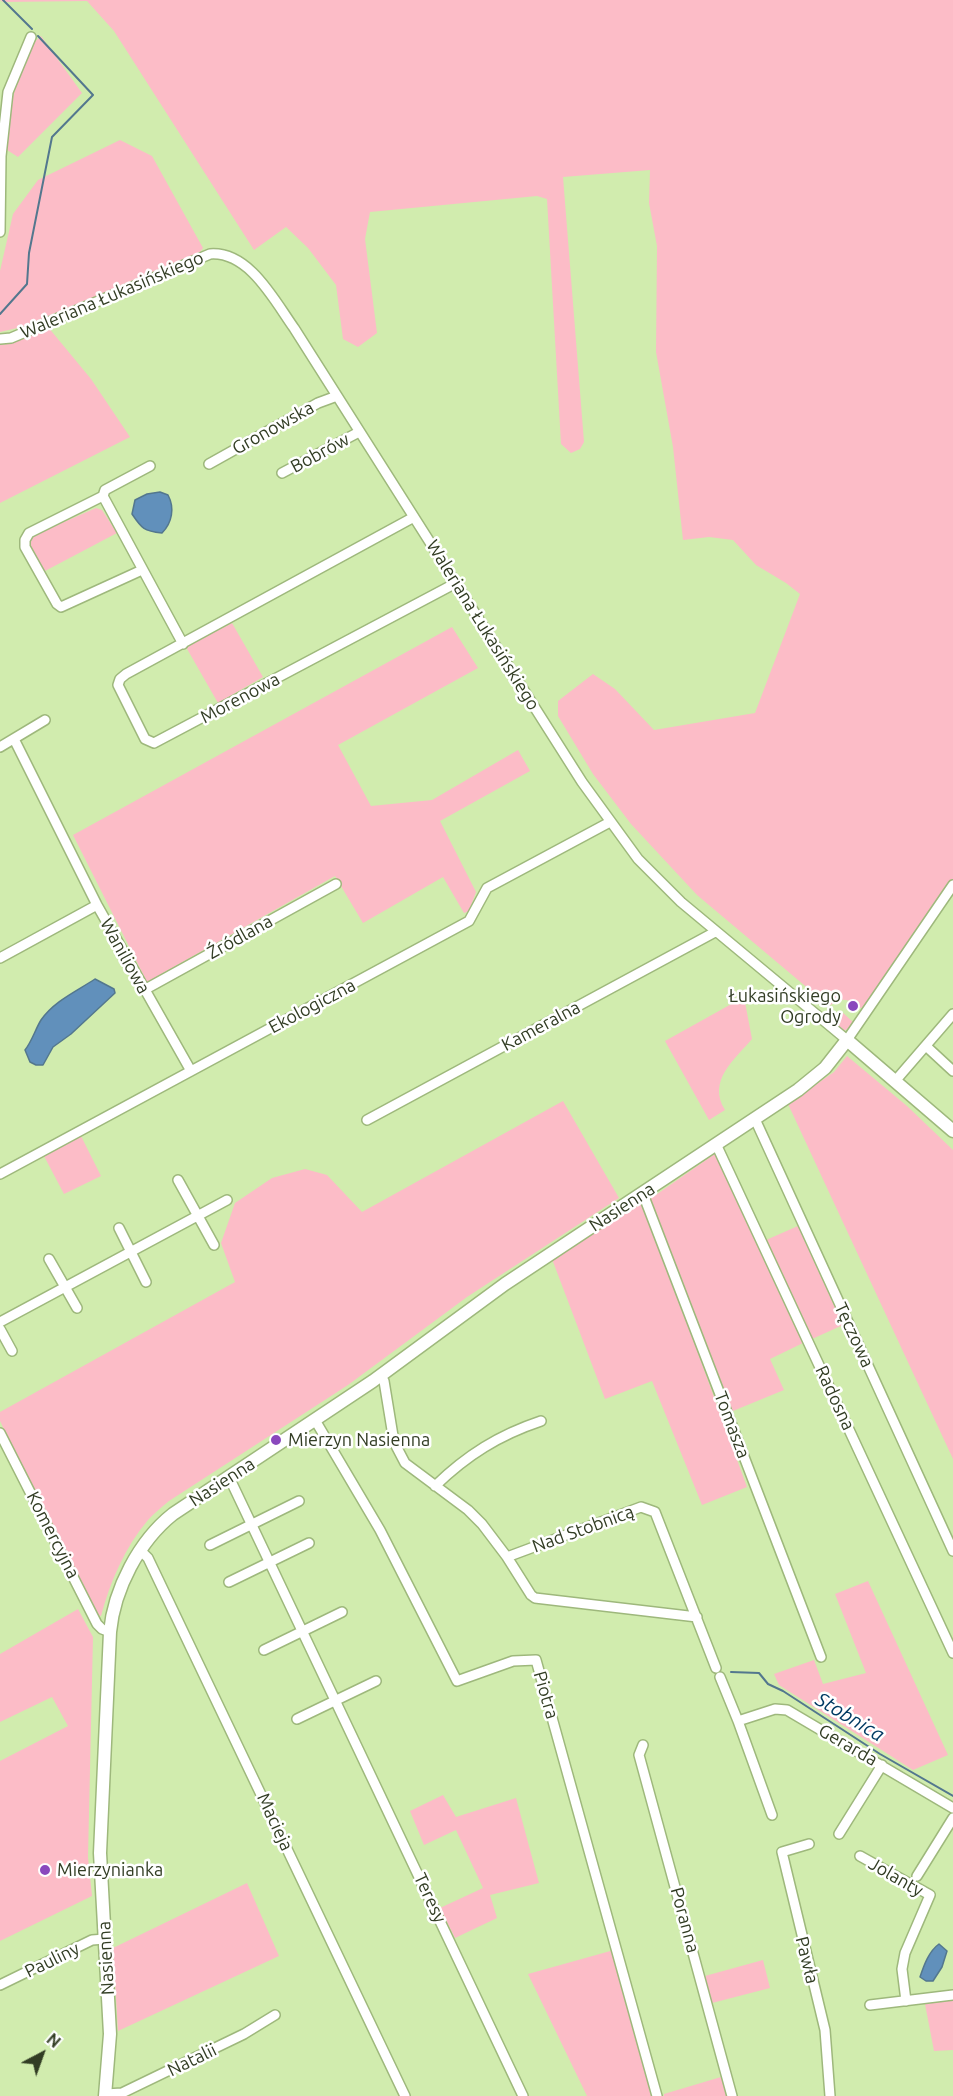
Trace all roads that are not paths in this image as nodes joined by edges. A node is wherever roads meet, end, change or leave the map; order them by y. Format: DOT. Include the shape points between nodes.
graph roads {
  1 [pos="31,37"];
  2 [pos="1,156"];
  3 [pos="0,232"];
  4 [pos="0,339"];
  5 [pos="337,396"];
  6 [pos="359,432"];
  7 [pos="209,464"];
  8 [pos="150,466"];
  9 [pos="282,473"];
  10 [pos="103,496"];
  11 [pos="414,518"];
  12 [pos="142,570"];
  13 [pos="456,583"];
  14 [pos="183,644"];
  15 [pos="45,720"];
  16 [pos="14,739"];
  17 [pos="0,747"];
  18 [pos="610,822"];
  19 [pos="336,884"];
  20 [pos="953,885"];
  21 [pos="97,905"];
  22 [pos="715,932"];
  23 [pos="0,958"];
  24 [pos="144,990"];
  25 [pos="953,1014"];
  26 [pos="847,1040"];
  27 [pos="927,1047"];
  28 [pos="191,1071"];
  29 [pos="953,1071"];
  30 [pos="896,1080"];
  31 [pos="755,1119"];
  32 [pos="367,1120"];
  33 [pos="953,1131"];
  34 [pos="716,1144"];
  35 [pos="0,1174"];
  36 [pos="178,1180"];
  37 [pos="643,1194"];
  38 [pos="227,1200"];
  39 [pos="198,1215"];
  40 [pos="119,1228"];
  41 [pos="214,1245"];
  42 [pos="131,1251"];
  43 [pos="49,1259"];
  44 [pos="146,1282"];
  45 [pos="65,1287"];
  46 [pos="77,1308"];
  47 [pos="0,1322"];
  48 [pos="0,1329"];
  49 [pos="12,1351"];
  50 [pos="381,1376"];
  51 [pos="315,1420"];
  52 [pos="541,1421"];
  53 [pos="0,1433"];
  54 [pos="229,1477"];
  55 [pos="435,1486"];
  56 [pos="299,1501"];
  57 [pos="251,1524"];
  58 [pos="309,1543"];
  59 [pos="210,1545"];
  60 [pos="141,1551"];
  61 [pos="953,1551"];
  62 [pos="507,1557"];
  63 [pos="270,1562"];
  64 [pos="229,1582"];
  65 [pos="342,1612"];
  66 [pos="697,1617"];
  67 [pos="110,1632"];
  68 [pos="303,1632"];
  69 [pos="264,1650"];
  70 [pos="953,1653"];
  71 [pos="821,1657"];
  72 [pos="716,1668"];
  73 [pos="720,1677"];
  74 [pos="376,1681"];
  75 [pos="336,1700"];
  76 [pos="297,1719"];
  77 [pos="738,1721"];
  78 [pos="643,1745"];
  79 [pos="882,1765"];
  80 [pos="953,1808"];
  81 [pos="772,1815"];
  82 [pos="953,1818"];
  83 [pos="839,1834"];
  84 [pos="809,1844"];
  85 [pos="860,1856"];
  86 [pos="917,1876"];
  87 [pos="105,1939"];
  88 [pos="0,1984"];
  89 [pos="953,1995"];
  90 [pos="906,2001"];
  91 [pos="870,2005"];
  92 [pos="275,2015"];
  93 [pos="106,2095"];
  94 [pos="405,2096"];
  95 [pos="523,2096"];
  96 [pos="657,2096"];
  97 [pos="732,2096"];
  98 [pos="830,2096"];
  1 -- 2 [label="street" via="8,92"];
  2 -- 3 [label="street"];
  4 -- 5 [label="street, Waleriana Łukasińskiego" via="11,338 200,257 225,254 240,262 263,286"];
  5 -- 6 [label="street, Waleriana Łukasińskiego"];
  5 -- 7 [label="street, Gronowska"];
  6 -- 9 [label="street, Bobrów"];
  6 -- 11 [label="street, Waleriana Łukasińskiego"];
  8 -- 10 [label="street" via="105,490"];
  10 -- 12 [label="street"];
  10 -- 12 [label="street" via="28,532 25,547 61,607"];
  11 -- 13 [label="street, Waleriana Łukasińskiego"];
  11 -- 14 [label="street, Morenowa"];
  12 -- 14 [label="street"];
  13 -- 14 [label="street, Morenowa" via="150,742 118,685 120,679"];
  13 -- 18 [label="street, Waleriana Łukasińskiego"];
  15 -- 16 [label="street"];
  16 -- 17 [label="street"];
  16 -- 21 [label="street"];
  18 -- 22 [label="street, Waleriana Łukasińskiego" via="652,874"];
  18 -- 28 [label="street, Ekologiczna" via="487,888 469,921"];
  19 -- 24 [label="street, Źródlana"];
  20 -- 26 [label="street"];
  21 -- 23 [label="street, Waniliowa"];
  21 -- 24 [label="street, Waniliowa"];
  22 -- 26 [label="street, Waleriana Łukasińskiego"];
  22 -- 32 [label="street, Kameralna"];
  24 -- 28 [label="street, Waniliowa"];
  25 -- 27 [label="street"];
  26 -- 30 [label="street, Waleriana Łukasińskiego"];
  26 -- 31 [label="street, Nasienna" via="814,1078"];
  27 -- 29 [label="street"];
  27 -- 30 [label="street"];
  28 -- 35 [label="street, Ekologiczna"];
  30 -- 33 [label="street, Waleriana Łukasińskiego"];
  31 -- 34 [label="street, Nasienna"];
  31 -- 61 [label="street, Tęczowa"];
  34 -- 37 [label="street, Nasienna"];
  34 -- 70 [label="street, Radosna"];
  36 -- 39 [label="street"];
  37 -- 50 [label="street, Nasienna" via="492,1293"];
  37 -- 71 [label="street, Tomasza"];
  38 -- 39 [label="street"];
  39 -- 41 [label="street"];
  39 -- 42 [label="street"];
  40 -- 42 [label="street"];
  42 -- 44 [label="street"];
  42 -- 45 [label="street"];
  43 -- 45 [label="street"];
  45 -- 46 [label="street"];
  45 -- 47 [label="street"];
  48 -- 49 [label="street"];
  50 -- 51 [label="street, Nasienna"];
  50 -- 55 [label="street, Nad Stobnicą" via="397,1451 405,1463"];
  51 -- 54 [label="street, Nasienna"];
  51 -- 96 [label="street, Piotra" via="380,1530 457,1681 513,1661 536,1660"];
  52 -- 55 [label="street" via="488,1443"];
  53 -- 67 [label="street, Komercyjna" via="97,1624"];
  54 -- 57 [label="street, Teresy"];
  54 -- 60 [label="street, Nasienna" via="167,1519"];
  55 -- 62 [label="street, Nad Stobnicą" via="468,1510"];
  56 -- 57 [label="street"];
  57 -- 59 [label="street"];
  57 -- 63 [label="street, Teresy"];
  58 -- 63 [label="street"];
  60 -- 67 [label="street, Nasienna" via="118,1595"];
  60 -- 94 [label="street, Macieja" via="205,1674"];
  62 -- 66 [label="street, Nad Stobnicą" via="535,1598"];
  62 -- 66 [label="street, Nad Stobnicą" via="641,1508 655,1512"];
  63 -- 64 [label="street"];
  63 -- 68 [label="street, Teresy"];
  65 -- 68 [label="street"];
  66 -- 72 [label="street, Nad Stobnicą"];
  67 -- 87 [label="street, Nasienna" via="100,1847"];
  68 -- 69 [label="street"];
  68 -- 75 [label="street, Teresy"];
  73 -- 77 [label="street"];
  74 -- 75 [label="street"];
  75 -- 76 [label="street"];
  75 -- 95 [label="street, Teresy"];
  77 -- 79 [label="street, Gerarda" via="775,1709 787,1710"];
  77 -- 81 [label="street"];
  78 -- 97 [label="street, Poranna" via="639,1755"];
  79 -- 80 [label="street, Gerarda"];
  79 -- 83 [label="street"];
  82 -- 86 [label="street"];
  84 -- 98 [label="street, Pawła" via="782,1852 825,2030"];
  85 -- 90 [label="street, Jolanty" via="930,1895 905,1953 902,1969"];
  87 -- 88 [label="street, Pauliny" via="92,1941"];
  87 -- 93 [label="street, Nasienna" via="110,2034"];
  89 -- 90 [label="street"];
  90 -- 91 [label="street"];
  92 -- 93 [label="street, Natalii" via="122,2093"];
}
